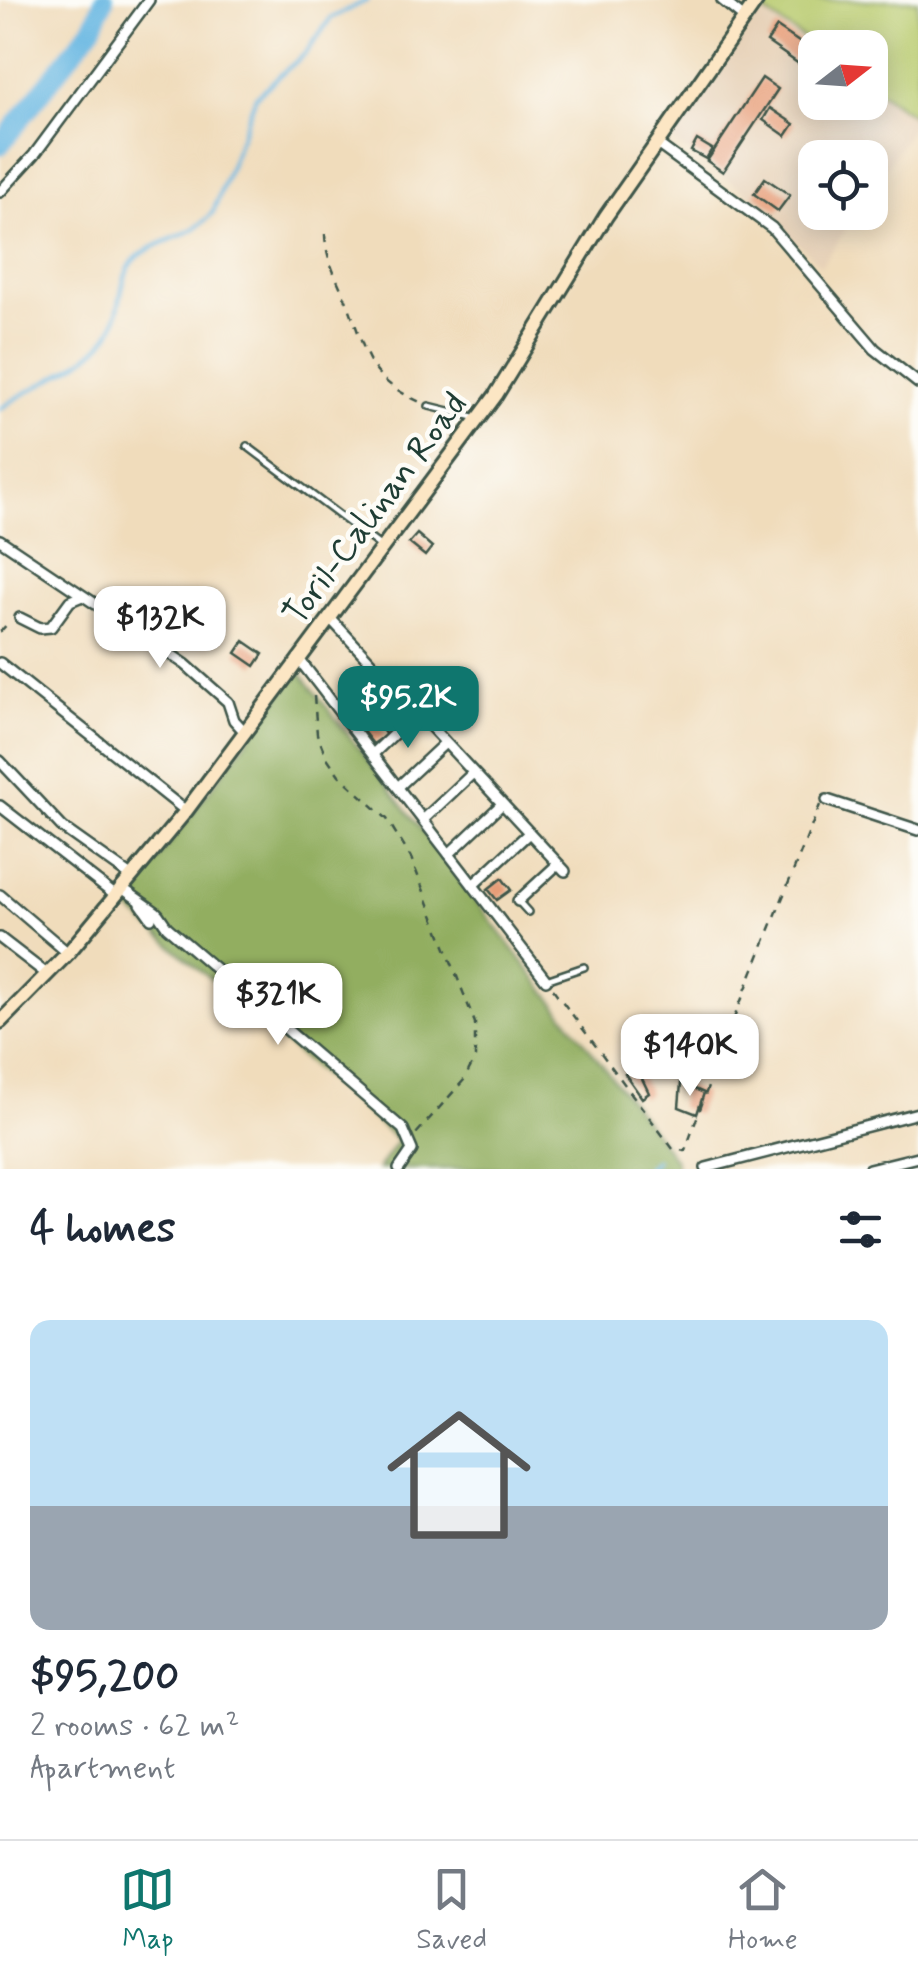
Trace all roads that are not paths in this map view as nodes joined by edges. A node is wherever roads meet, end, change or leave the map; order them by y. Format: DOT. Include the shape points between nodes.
graph roads {
  1 [pos="149,0"];
  2 [pos="722,0"];
  3 [pos="758,0"];
  4 [pos="743,18"];
  5 [pos="656,142"];
  6 [pos="0,192"];
  7 [pos="918,384"];
  8 [pos="428,406"];
  9 [pos="478,419"];
  10 [pos="247,446"];
  11 [pos="0,540"];
  12 [pos="380,546"];
  13 [pos="82,596"];
  14 [pos="329,617"];
  15 [pos="20,618"];
  16 [pos="298,658"];
  17 [pos="0,663"];
  18 [pos="418,712"];
  19 [pos="245,732"];
  20 [pos="445,742"];
  21 [pos="372,754"];
  22 [pos="0,761"];
  23 [pos="473,773"];
  24 [pos="398,787"];
  25 [pos="828,800"];
  26 [pos="502,804"];
  27 [pos="0,806"];
  28 [pos="186,811"];
  29 [pos="423,820"];
  30 [pos="918,830"];
  31 [pos="529,832"];
  32 [pos="449,854"];
  33 [pos="473,885"];
  34 [pos="123,887"];
  35 [pos="0,895"];
  36 [pos="518,901"];
  37 [pos="528,912"];
  38 [pos="0,938"];
  39 [pos="68,952"];
  40 [pos="584,967"];
  41 [pos="48,974"];
  42 [pos="546,980"];
  43 [pos="0,1022"];
  44 [pos="918,1113"];
  45 [pos="703,1155"];
  46 [pos="918,1157"];
  47 [pos="707,1168"];
  48 [pos="398,1169"];
  49 [pos="869,1169"];
  1 -- 6 [label="street"];
  2 -- 4 [label="street"];
  3 -- 4 [label="main road, Toril-Calinan Road"];
  4 -- 5 [label="main road, Toril-Calinan Road"];
  5 -- 7 [label="street" via="772,228 876,349"];
  5 -- 9 [label="main road, Toril-Calinan Road"];
  8 -- 9 [label="lane"];
  9 -- 12 [label="main road, Toril-Calinan Road"];
  10 -- 12 [label="lane"];
  11 -- 13 [label="street"];
  12 -- 14 [label="main road, Toril-Calinan Road"];
  13 -- 15 [label="street" via="70,601 52,627"];
  13 -- 19 [label="street" via="202,677 228,702"];
  14 -- 16 [label="main road, Toril-Calinan Road"];
  14 -- 18 [label="street"];
  16 -- 19 [label="main road, Toril-Calinan Road"];
  16 -- 21 [label="street"];
  17 -- 28 [label="street"];
  18 -- 20 [label="street"];
  18 -- 21 [label="street"];
  19 -- 28 [label="main road, Toril-Calinan Road"];
  20 -- 23 [label="street"];
  20 -- 24 [label="street"];
  21 -- 24 [label="street"];
  22 -- 34 [label="street"];
  23 -- 26 [label="street"];
  23 -- 29 [label="street"];
  24 -- 29 [label="street"];
  25 -- 30 [label="street"];
  26 -- 31 [label="street"];
  26 -- 32 [label="street"];
  27 -- 34 [label="street"];
  28 -- 34 [label="main road, Toril-Calinan Road"];
  29 -- 32 [label="street"];
  31 -- 33 [label="street"];
  31 -- 36 [label="street" via="561,868"];
  32 -- 33 [label="street"];
  33 -- 42 [label="street"];
  34 -- 39 [label="main road, Toril-Calinan Road"];
  34 -- 48 [label="street" via="411,1140 412,1150"];
  35 -- 39 [label="street"];
  36 -- 37 [label="lane"];
  38 -- 41 [label="street"];
  39 -- 41 [label="main road, Toril-Calinan Road"];
  40 -- 42 [label="lane"];
  41 -- 43 [label="main road, Toril-Calinan Road"];
  44 -- 47 [label="street"];
  45 -- 47 [label="street"];
  46 -- 49 [label="street"];
}
